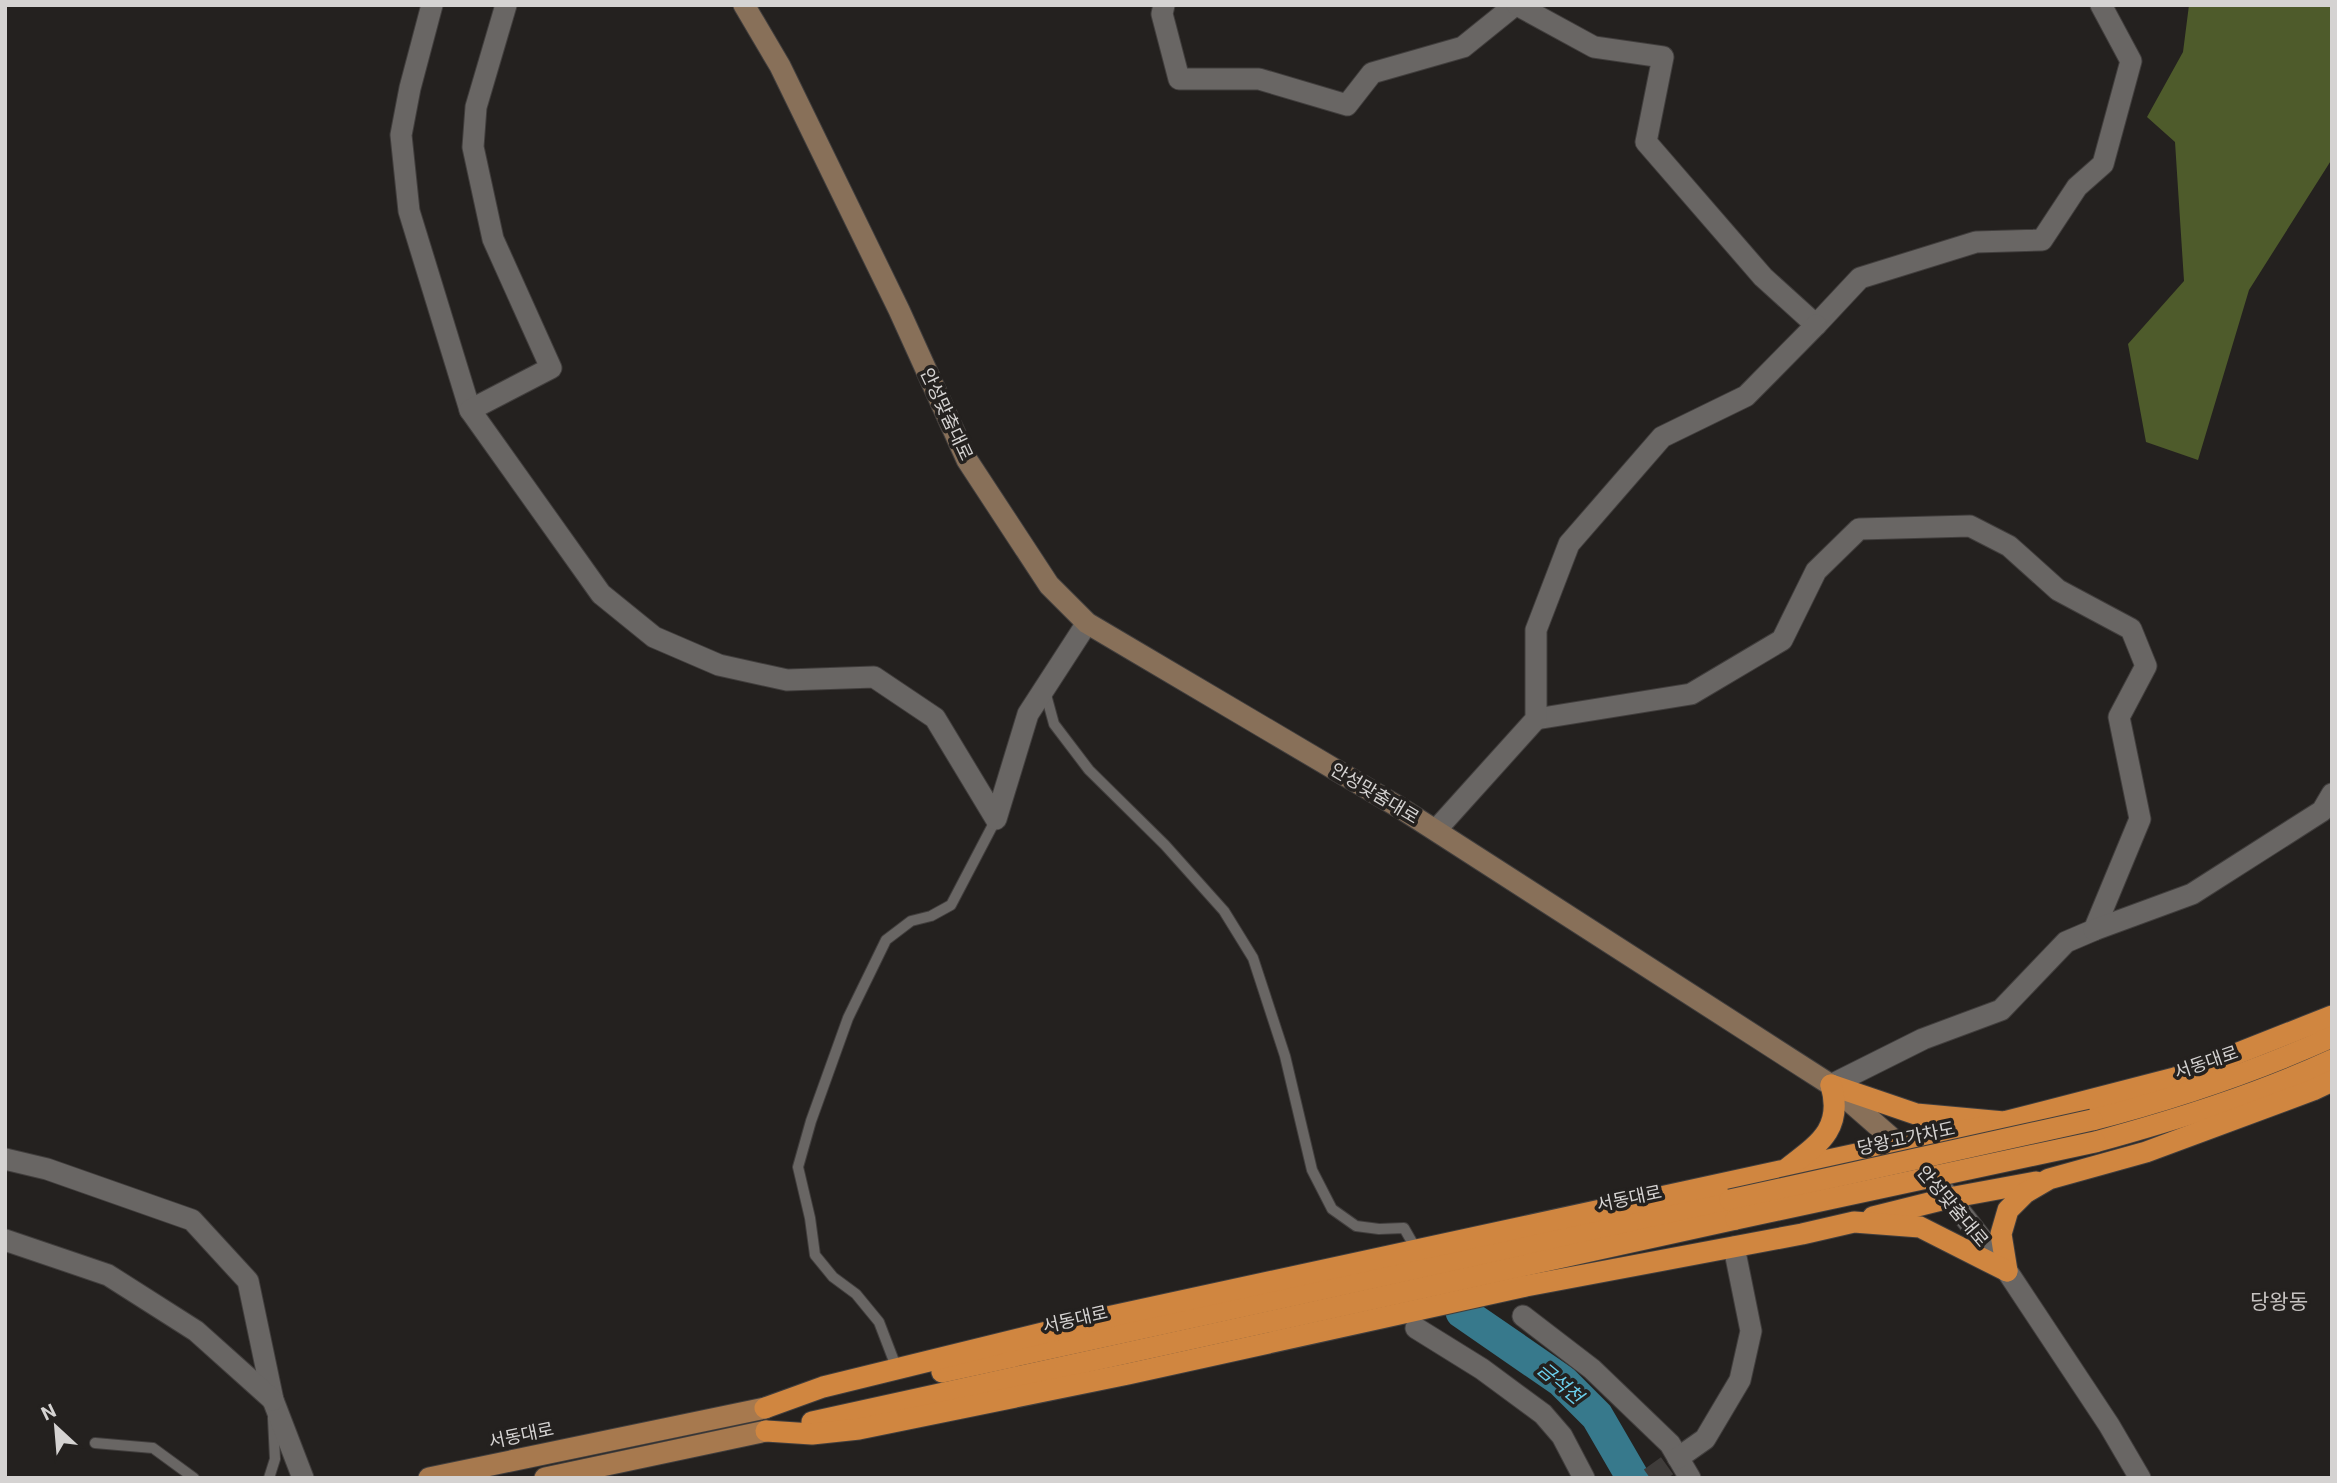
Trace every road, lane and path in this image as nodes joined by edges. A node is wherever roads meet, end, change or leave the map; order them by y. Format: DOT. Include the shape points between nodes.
graph roads {
  1 [pos="432,5"];
  2 [pos="506,5"];
  3 [pos="744,5"];
  4 [pos="1164,5"];
  5 [pos="1516,5"];
  6 [pos="2101,5"];
  7 [pos="1816,325"];
  8 [pos="470,410"];
  9 [pos="1087,623"];
  10 [pos="1045,688"];
  11 [pos="1536,719"];
  12 [pos="2332,794"];
  13 [pos="996,819"];
  14 [pos="1436,830"];
  15 [pos="2094,930"];
  16 [pos="2332,1016"];
  17 [pos="2332,1037"];
  18 [pos="2332,1060"];
  19 [pos="2332,1081"];
  20 [pos="1831,1086"];
  21 [pos="2004,1122"];
  22 [pos="2094,1131"];
  23 [pos="1902,1146"];
  24 [pos="5,1159"];
  25 [pos="1785,1170"];
  26 [pos="2049,1179"];
  27 [pos="1943,1190"];
  28 [pos="1733,1210"];
  29 [pos="1854,1222"];
  30 [pos="5,1240"];
  31 [pos="1734,1247"];
  32 [pos="1416,1249"];
  33 [pos="2007,1271"];
  34 [pos="1523,1315"];
  35 [pos="1416,1328"];
  36 [pos="897,1369"];
  37 [pos="273,1400"];
  38 [pos="765,1408"];
  39 [pos="766,1431"];
  40 [pos="95,1443"];
  41 [pos="1678,1458"];
  42 [pos="194,1478"];
  43 [pos="269,1478"];
  44 [pos="303,1478"];
  45 [pos="429,1478"];
  46 [pos="545,1478"];
  47 [pos="1584,1478"];
  48 [pos="1690,1478"];
  49 [pos="2140,1478"];
  1 -- 8 [label="street" via="401,135 409,211"];
  2 -- 8 [label="street" via="476,107 473,147 493,239 551,368"];
  3 -- 9 [label="street, 안성맞춤대로" via="786,79 967,460 1049,585"];
  4 -- 5 [label="street" via="1179,79 1259,79 1347,105 1372,73 1463,47"];
  5 -- 7 [label="street" via="1594,47 1663,57 1646,142 1763,277"];
  6 -- 7 [label="street" via="2131,61 2103,164 2077,187 2042,240 1976,242 1860,278"];
  7 -- 11 [label="street" via="1746,396 1662,437 1569,544 1536,630"];
  8 -- 13 [label="street" via="601,594 654,637 719,666 787,680 874,677 935,718"];
  9 -- 10 [label="street"];
  9 -- 14 [label="street, 안성맞춤대로"];
  10 -- 13 [label="street" via="1028,714"];
  10 -- 32 [label="lane" via="1054,724 1089,770 1224,911 1253,958 1285,1056 1312,1170 1332,1209 1356,1226 1404,1228"];
  11 -- 14 [label="street"];
  11 -- 15 [label="street" via="1691,694 1782,640 1816,570 1858,529 1970,526 2009,546 2058,590 2131,629 2146,666 2119,717 2140,819"];
  12 -- 15 [label="street" via="2322,811 2192,894"];
  13 -- 36 [label="lane" via="951,905 911,921 886,940 848,1018 798,1167 815,1255 879,1322"];
  14 -- 20 [label="street, 안성맞춤대로"];
  15 -- 20 [label="street" via="2066,942 2001,1010 1923,1039"];
  16 -- 21 [label="highway" via="2175,1078"];
  17 -- 22 [label="highway, 서동대로"];
  18 -- 22 [label="highway" via="2153,1126"];
  19 -- 26 [label="highway" via="2146,1152"];
  20 -- 21 [label="highway" via="1916,1114"];
  20 -- 23 [label="street, 안성맞춤대로"];
  20 -- 25 [label="highway" via="1835,1100 1829,1132"];
  21 -- 23 [label="highway"];
  22 -- 28 [label="highway, bridge"];
  23 -- 25 [label="highway"];
  23 -- 27 [label="street, 안성맞춤대로"];
  24 -- 37 [label="street" via="47,1169 192,1220 248,1281"];
  25 -- 32 [label="highway"];
  26 -- 27 [label="highway"];
  26 -- 33 [label="highway" via="2008,1210 2001,1234"];
  27 -- 29 [label="highway"];
  27 -- 33 [label="street, 안성맞춤대로"];
  28 -- 38 [label="highway, 서동대로"];
  28 -- 39 [label="highway"];
  29 -- 31 [label="highway"];
  29 -- 33 [label="highway" via="1920,1227"];
  30 -- 37 [label="street" via="108,1275 196,1332"];
  31 -- 39 [label="highway" via="1526,1286 859,1429 812,1434"];
  31 -- 41 [label="street" via="1751,1331 1740,1381 1705,1440"];
  32 -- 36 [label="highway"];
  33 -- 49 [label="street, 안성맞춤대로"];
  34 -- 41 [label="street" via="1592,1369 1670,1444"];
  35 -- 47 [label="street" via="1542,1414 1562,1436"];
  36 -- 38 [label="highway" via="822,1387"];
  37 -- 43 [label="lane" via="275,1459"];
  37 -- 44 [label="street"];
  38 -- 45 [label="main road, 서동대로"];
  39 -- 46 [label="main road"];
  40 -- 42 [label="lane" via="153,1448"];
  41 -- 48 [label="street"];
}
